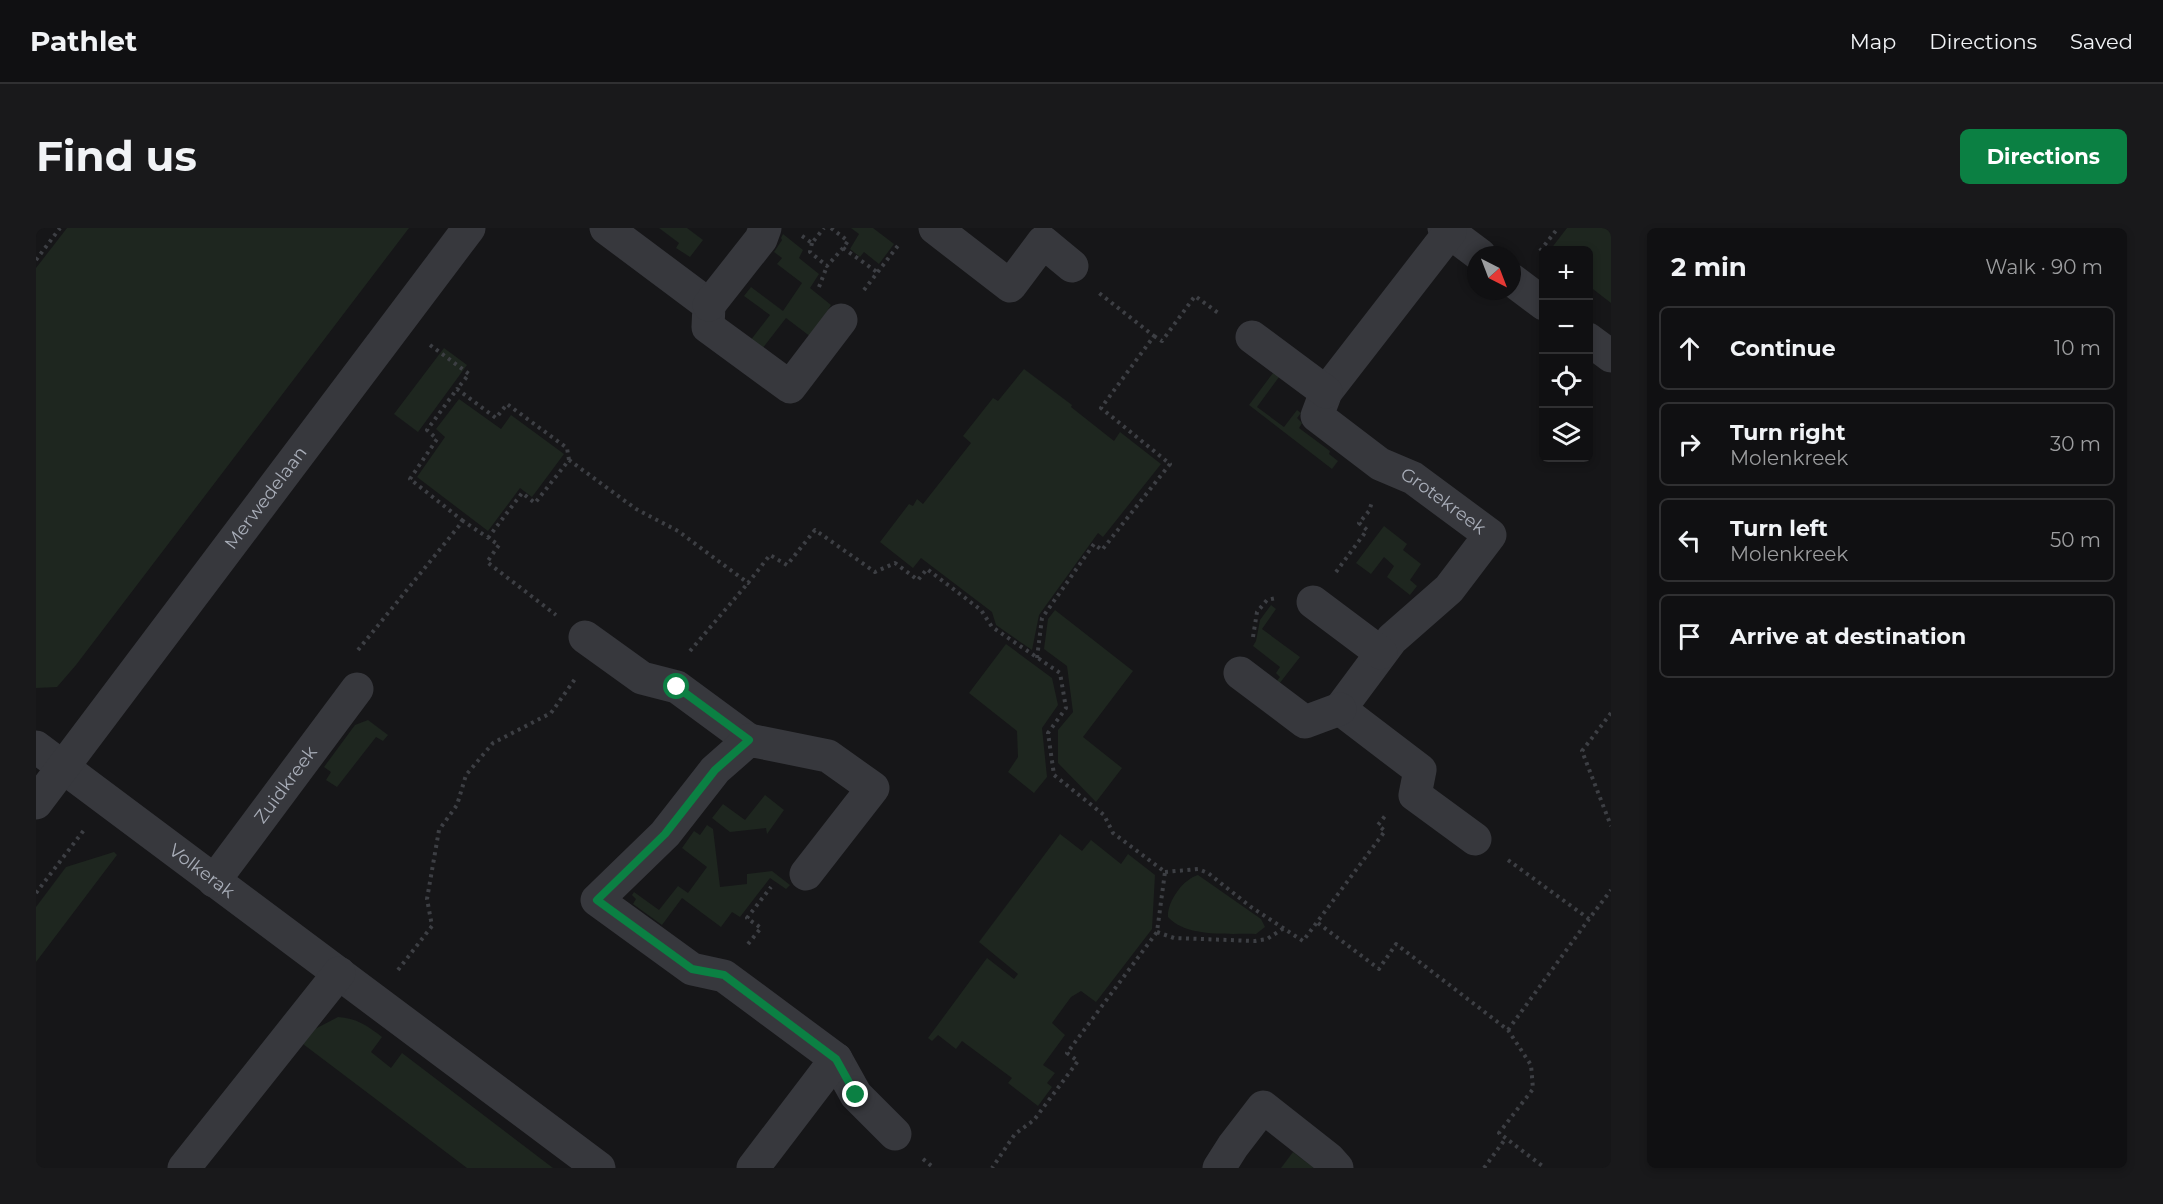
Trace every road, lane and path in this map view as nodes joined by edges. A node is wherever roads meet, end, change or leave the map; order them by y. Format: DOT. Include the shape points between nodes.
graph roads {
  1 [pos="60,228"];
  2 [pos="469,228"];
  3 [pos="606,228"];
  4 [pos="765,228"];
  5 [pos="824,228"];
  6 [pos="831,228"];
  7 [pos="1447,230"];
  8 [pos="919,232"];
  9 [pos="798,233"];
  10 [pos="812,243"];
  11 [pos="1468,246"];
  12 [pos="843,248"];
  13 [pos="36,260"];
  14 [pos="1072,266"];
  15 [pos="877,272"];
  16 [pos="1521,287"];
  17 [pos="1539,300"];
  18 [pos="709,304"];
  19 [pos="841,320"];
  20 [pos="399,321"];
  21 [pos="1155,336"];
  22 [pos="1252,338"];
  23 [pos="1593,343"];
  24 [pos="1611,356"];
  25 [pos="457,389"];
  26 [pos="1326,392"];
  27 [pos="569,460"];
  28 [pos="463,521"];
  29 [pos="488,538"];
  30 [pos="748,583"];
  31 [pos="1313,602"];
  32 [pos="592,642"];
  33 [pos="1381,653"];
  34 [pos="1037,658"];
  35 [pos="1240,673"];
  36 [pos="677,687"];
  37 [pos="357,689"];
  38 [pos="1340,710"];
  39 [pos="1611,713"];
  40 [pos="749,740"];
  41 [pos="36,747"];
  42 [pos="63,768"];
  43 [pos="1420,770"];
  44 [pos="106,801"];
  45 [pos="36,803"];
  46 [pos="1611,826"];
  47 [pos="1475,839"];
  48 [pos="1165,872"];
  49 [pos="806,874"];
  50 [pos="214,880"];
  51 [pos="1611,890"];
  52 [pos="36,893"];
  53 [pos="1589,920"];
  54 [pos="1318,923"];
  55 [pos="1284,928"];
  56 [pos="1157,932"];
  57 [pos="339,974"];
  58 [pos="724,975"];
  59 [pos="375,1000"];
  60 [pos="1508,1030"];
  61 [pos="836,1059"];
  62 [pos="895,1134"];
  63 [pos="1506,1138"];
  64 [pos="184,1168"];
  65 [pos="599,1168"];
  66 [pos="753,1168"];
  67 [pos="993,1168"];
  68 [pos="1219,1168"];
  69 [pos="1337,1168"];
  70 [pos="1484,1168"];
  71 [pos="1545,1168"];
  1 -- 13 [label="path"];
  2 -- 20 [label="street, Merwedelaan"];
  3 -- 18 [label="street"];
  4 -- 18 [label="street"];
  5 -- 10 [label="path"];
  6 -- 12 [label="path" via="848,241"];
  7 -- 11 [label="street"];
  7 -- 26 [label="street, Grotekreek"];
  8 -- 14 [label="street" via="1010,286 1043,242"];
  8 -- 15 [label="path"];
  9 -- 10 [label="path"];
  10 -- 12 [label="path" via="810,252 827,266"];
  12 -- 15 [label="path"];
  14 -- 21 [label="path" via="1106,300"];
  15 -- 19 [label="path"];
  16 -- 17 [label="street"];
  18 -- 19 [label="street" via="708,327 790,387"];
  20 -- 25 [label="path" via="469,374"];
  20 -- 42 [label="street, Merwedelaan"];
  21 -- 22 [label="path" via="1162,341 1195,296"];
  21 -- 34 [label="path" via="1101,408 1170,464 1102,550 1094,544 1042,618"];
  22 -- 26 [label="street"];
  23 -- 24 [label="street"];
  25 -- 27 [label="path" via="496,418 507,404 567,448"];
  25 -- 28 [label="path" via="427,430 437,439 410,479"];
  26 -- 33 [label="street, Grotekreek" via="1317,416 1380,464 1413,478 1490,535 1449,590"];
  27 -- 29 [label="path" via="535,503 522,493"];
  27 -- 30 [label="path" via="636,509 678,531"];
  28 -- 29 [label="path"];
  28 -- 37 [label="path" via="357,652"];
  29 -- 32 [label="path" via="499,545 487,562"];
  30 -- 34 [label="path" via="770,555 787,566 815,530 875,572 895,563 918,580 927,569 981,610 992,627"];
  30 -- 36 [label="path" via="682,662"];
  31 -- 33 [label="street"];
  32 -- 36 [label="street" via="642,678"];
  32 -- 59 [label="path" via="550,713 493,743 466,775 457,805 439,830 427,899 432,926"];
  33 -- 38 [label="street, Grotekreek"];
  34 -- 48 [label="path" via="1060,673 1066,708 1048,733 1054,776 1104,815 1113,833"];
  35 -- 38 [label="street" via="1305,722"];
  36 -- 40 [label="street"];
  37 -- 50 [label="street, Zuidkreek"];
  38 -- 43 [label="street"];
  39 -- 46 [label="path" via="1582,751"];
  40 -- 49 [label="street" via="828,756 873,788"];
  40 -- 58 [label="street" via="715,770 665,834 597,900 692,969"];
  41 -- 42 [label="street, Volkerak"];
  42 -- 44 [label="street, Volkerak"];
  42 -- 45 [label="street, Merwedelaan"];
  43 -- 47 [label="street" via="1415,795"];
  43 -- 54 [label="path" via="1378,825 1385,831"];
  44 -- 50 [label="street, Volkerak"];
  44 -- 52 [label="path"];
  47 -- 53 [label="path" via="1515,863"];
  48 -- 55 [label="path" via="1198,869 1208,873"];
  48 -- 56 [label="path"];
  49 -- 58 [label="path" via="788,896 772,884 747,918 761,928"];
  50 -- 57 [label="street, Volkerak"];
  51 -- 53 [label="path"];
  53 -- 60 [label="path"];
  54 -- 55 [label="path" via="1304,941"];
  54 -- 60 [label="path" via="1378,969 1396,944"];
  55 -- 56 [label="path" via="1267,939 1255,941 1174,938"];
  56 -- 67 [label="path" via="1067,1053 1078,1061 1034,1120 1015,1134"];
  57 -- 59 [label="street, Volkerak"];
  57 -- 64 [label="street"];
  58 -- 61 [label="street"];
  59 -- 65 [label="street, Volkerak"];
  60 -- 63 [label="path" via="1531,1065 1533,1089 1500,1133"];
  61 -- 62 [label="street" via="856,1095"];
  61 -- 66 [label="street"];
  63 -- 70 [label="path"];
  63 -- 71 [label="path"];
  68 -- 69 [label="street" via="1263,1107"];
}
